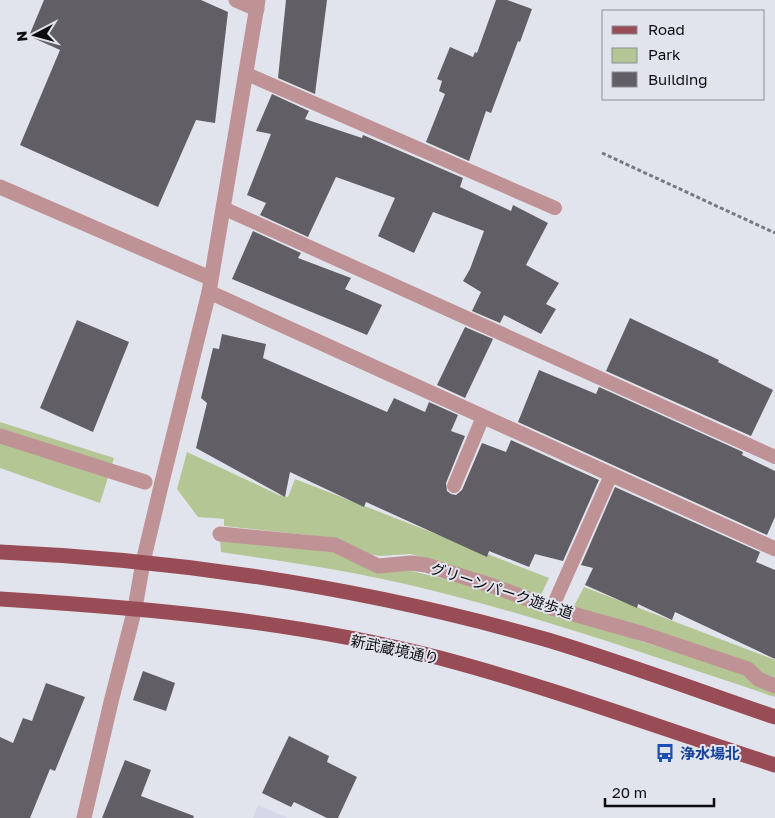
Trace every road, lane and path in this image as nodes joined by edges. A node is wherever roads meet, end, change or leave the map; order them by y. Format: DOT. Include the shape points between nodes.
graph roads {
  1 [pos="236,0"];
  2 [pos="257,5"];
  3 [pos="246,74"];
  4 [pos="602,153"];
  5 [pos="0,187"];
  6 [pos="223,208"];
  7 [pos="555,208"];
  8 [pos="775,233"];
  9 [pos="209,285"];
  10 [pos="483,417"];
  11 [pos="0,436"];
  12 [pos="775,458"];
  13 [pos="611,475"];
  14 [pos="145,482"];
  15 [pos="454,486"];
  16 [pos="220,534"];
  17 [pos="775,549"];
  18 [pos="0,552"];
  19 [pos="143,562"];
  20 [pos="0,598"];
  21 [pos="135,608"];
  22 [pos="552,608"];
  23 [pos="775,686"];
  24 [pos="775,717"];
  25 [pos="775,766"];
  26 [pos="84,818"];
  1 -- 2 [label="street"];
  2 -- 3 [label="street"];
  3 -- 6 [label="street"];
  3 -- 7 [label="lane"];
  4 -- 8 [label="path"];
  5 -- 9 [label="street"];
  6 -- 9 [label="street"];
  6 -- 12 [label="lane"];
  9 -- 10 [label="street"];
  9 -- 19 [label="street"];
  10 -- 13 [label="street"];
  10 -- 15 [label="lane"];
  11 -- 14 [label="street"];
  13 -- 17 [label="street"];
  13 -- 22 [label="lane"];
  16 -- 22 [label="street, グリーンパーク遊歩道" via="335,546 378,566 426,565"];
  18 -- 19 [label="main road"];
  19 -- 21 [label="street"];
  19 -- 24 [label="main road" via="308,584 471,620 549,641"];
  20 -- 21 [label="main road, 新武蔵境通り"];
  21 -- 25 [label="main road, 新武蔵境通り" via="328,634 439,658 595,704"];
  21 -- 26 [label="street"];
  22 -- 23 [label="street, グリーンパーク遊歩道" via="644,634 748,669 758,679"];
}
